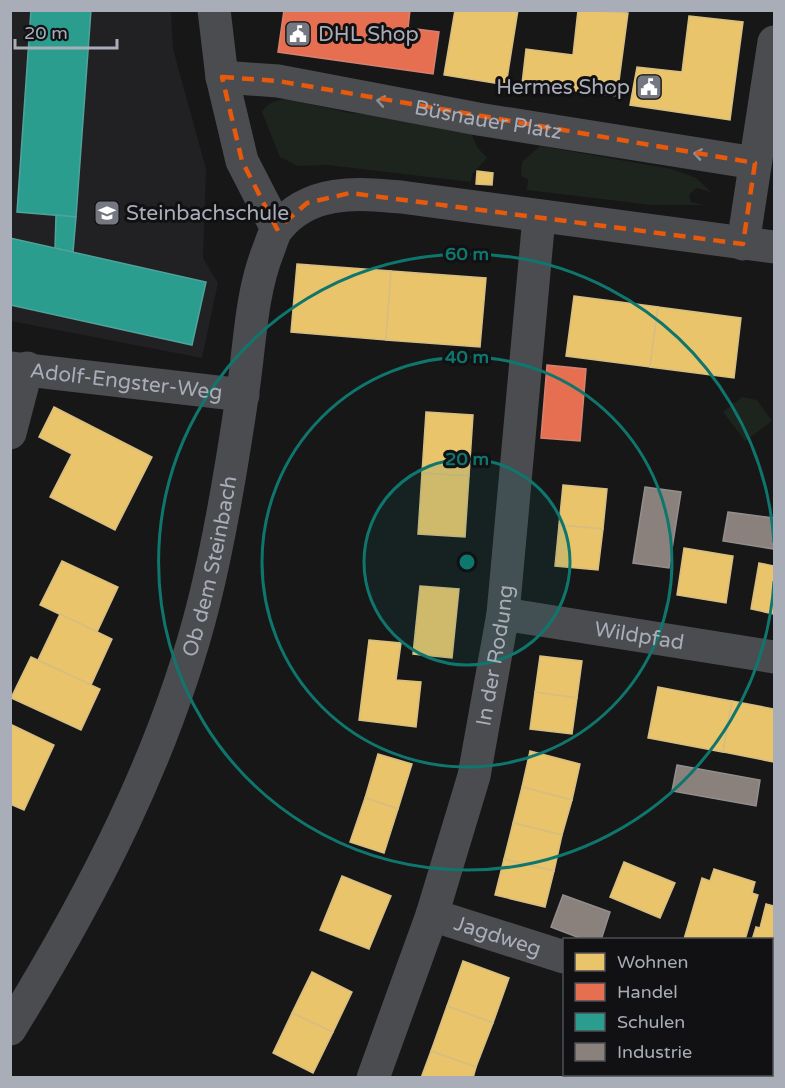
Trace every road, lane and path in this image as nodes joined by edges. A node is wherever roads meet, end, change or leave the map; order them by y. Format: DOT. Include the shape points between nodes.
graph roads {
  1 [pos="214,10"];
  2 [pos="774,42"];
  3 [pos="222,77"];
  4 [pos="755,164"];
  5 [pos="539,217"];
  6 [pos="277,229"];
  7 [pos="759,245"];
  8 [pos="19,368"];
  9 [pos="243,395"];
  10 [pos="10,433"];
  11 [pos="503,614"];
  12 [pos="774,657"];
  13 [pos="432,915"];
  14 [pos="563,957"];
  15 [pos="10,1029"];
  16 [pos="373,1077"];
  1 -- 3 [label="street"];
  2 -- 4 [label="street"];
  4 -- 3 [label="street, Büsnauer Platz, one-way" via="478,119 278,81"];
  3 -- 6 [label="street" via="242,161"];
  4 -- 7 [label="street"];
  5 -- 6 [label="street" via="350,193 307,203"];
  5 -- 7 [label="street"];
  5 -- 11 [label="street, In der Rodung"];
  6 -- 9 [label="street, Ob dem Steinbach" via="257,279"];
  8 -- 9 [label="street, Adolf-Engster-Weg"];
  8 -- 10 [label="street"];
  9 -- 15 [label="street, Ob dem Steinbach" via="204,603 169,714 109,855"];
  11 -- 12 [label="street, Wildpfad"];
  11 -- 13 [label="street, In der Rodung" via="474,776"];
  13 -- 14 [label="street, Jagdweg"];
  13 -- 16 [label="street, In der Rodung"];
}
